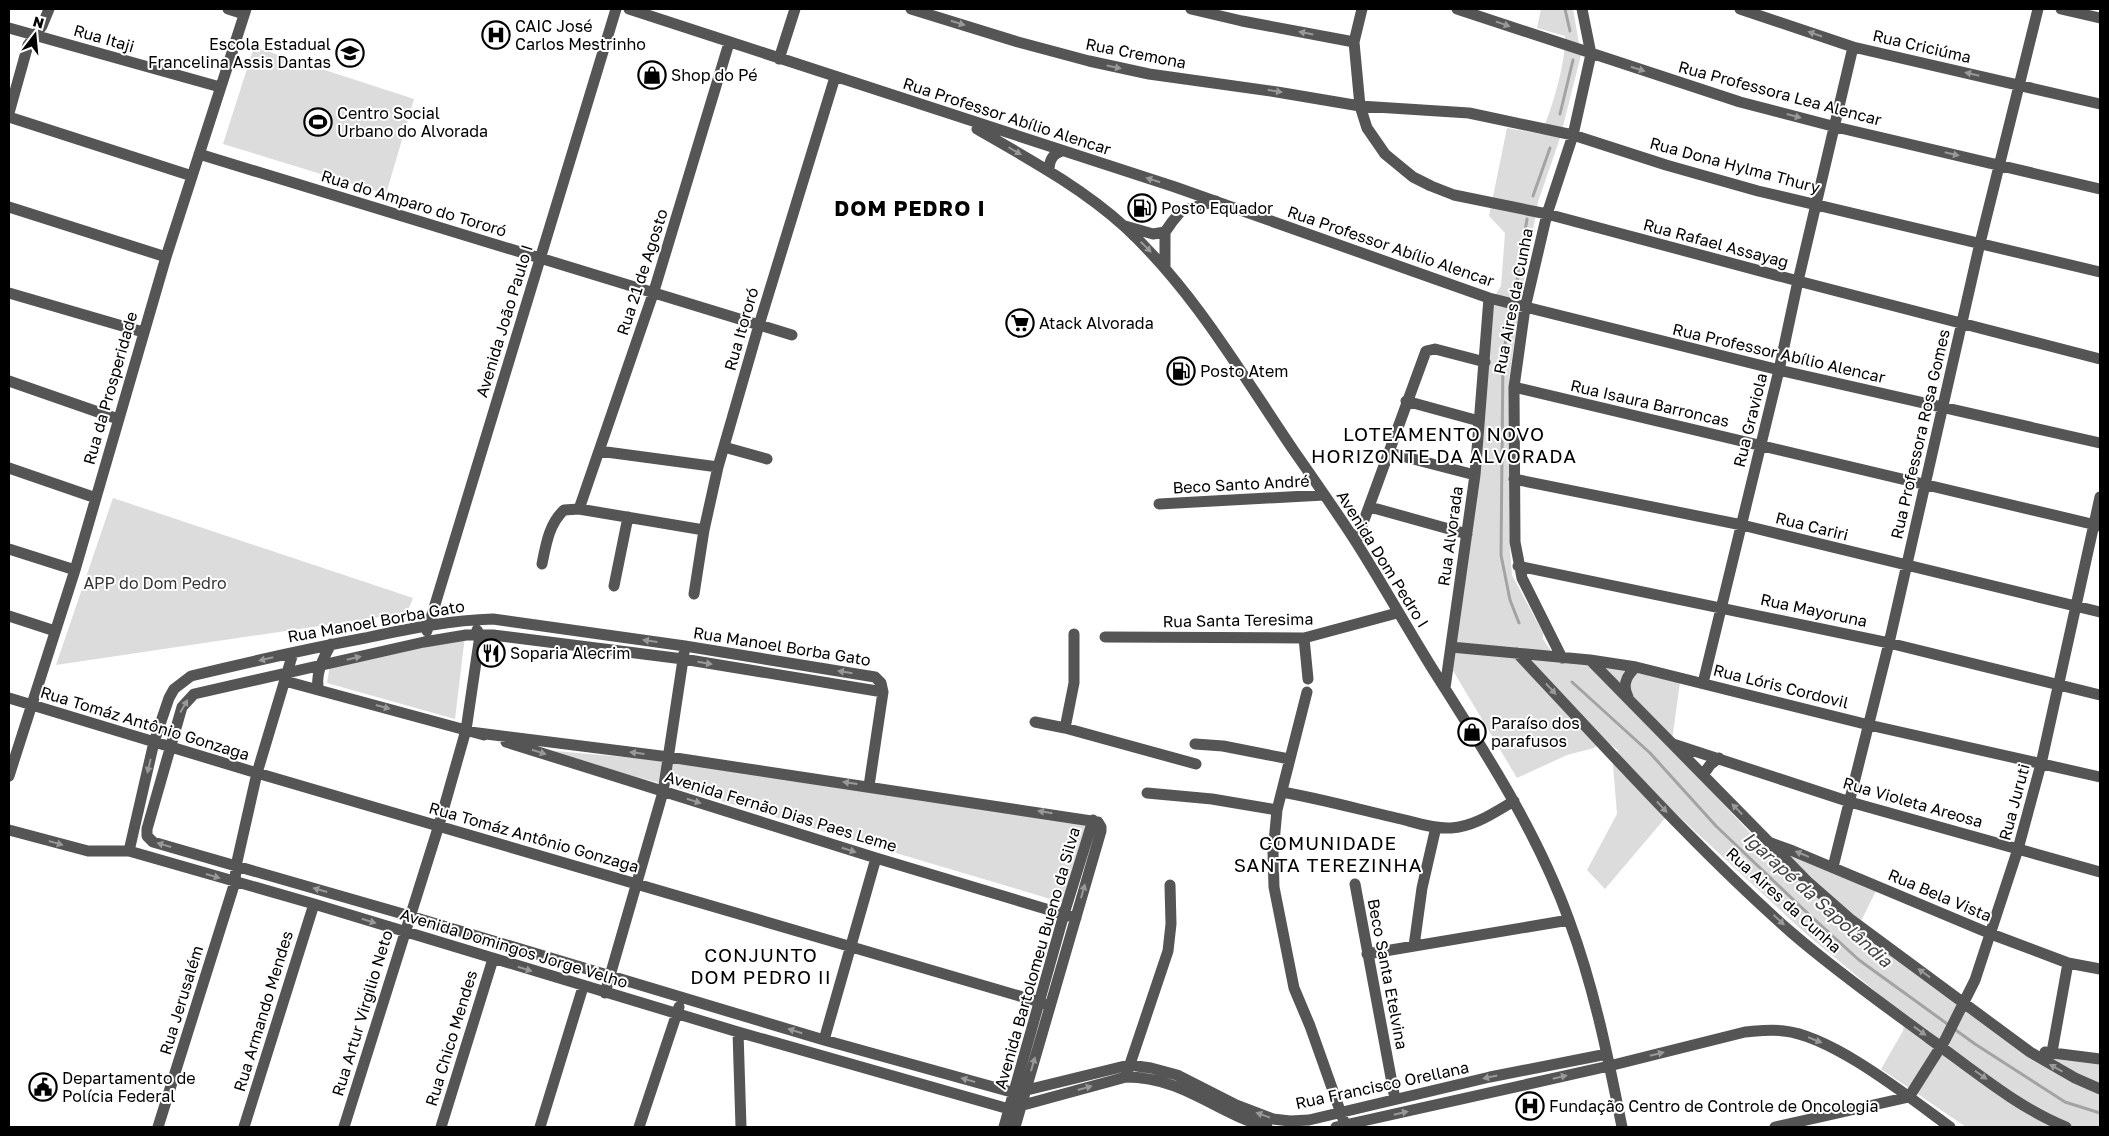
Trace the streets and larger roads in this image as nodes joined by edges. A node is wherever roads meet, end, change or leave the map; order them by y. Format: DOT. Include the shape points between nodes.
graph roads {
  1 [pos="50,9"];
  2 [pos="228,9"];
  3 [pos="616,9"];
  4 [pos="629,9"];
  5 [pos="795,9"];
  6 [pos="911,9"];
  7 [pos="1191,9"];
  8 [pos="1362,9"];
  9 [pos="1457,9"];
  10 [pos="1582,9"];
  11 [pos="1740,9"];
  12 [pos="2038,9"];
  13 [pos="2061,9"];
  14 [pos="245,11"];
  15 [pos="2100,18"];
  16 [pos="9,28"];
  17 [pos="36,36"];
  18 [pos="1354,42"];
  19 [pos="729,43"];
  20 [pos="1853,47"];
  21 [pos="1591,54"];
  22 [pos="780,59"];
  23 [pos="835,77"];
  24 [pos="2019,85"];
  25 [pos="220,87"];
  26 [pos="2100,104"];
  27 [pos="1360,106"];
  28 [pos="9,115"];
  29 [pos="958,117"];
  30 [pos="1836,127"];
  31 [pos="1573,135"];
  32 [pos="1062,151"];
  33 [pos="199,154"];
  34 [pos="1999,164"];
  35 [pos="1048,171"];
  36 [pos="192,176"];
  37 [pos="1175,187"];
  38 [pos="2100,189"];
  39 [pos="1216,202"];
  40 [pos="1817,204"];
  41 [pos="9,207"];
  42 [pos="1181,211"];
  43 [pos="1547,214"];
  44 [pos="1123,225"];
  45 [pos="1165,232"];
  46 [pos="1980,244"];
  47 [pos="166,257"];
  48 [pos="540,260"];
  49 [pos="1165,266"];
  50 [pos="2100,272"];
  51 [pos="1798,282"];
  52 [pos="654,291"];
  53 [pos="9,293"];
  54 [pos="1489,298"];
  55 [pos="1525,308"];
  56 [pos="1962,324"];
  57 [pos="758,325"];
  58 [pos="143,332"];
  59 [pos="792,335"];
  60 [pos="2100,359"];
  61 [pos="1484,362"];
  62 [pos="1779,370"];
  63 [pos="9,381"];
  64 [pos="1514,387"];
  65 [pos="1406,401"];
  66 [pos="1944,408"];
  67 [pos="118,419"];
  68 [pos="1479,421"];
  69 [pos="2100,443"];
  70 [pos="1760,446"];
  71 [pos="724,447"];
  72 [pos="599,451"];
  73 [pos="1390,453"];
  74 [pos="767,459"];
  75 [pos="9,468"];
  76 [pos="718,468"];
  77 [pos="1475,475"];
  78 [pos="1514,479"];
  79 [pos="1927,484"];
  80 [pos="1324,495"];
  81 [pos="2100,497"];
  82 [pos="96,498"];
  83 [pos="1159,504"];
  84 [pos="1370,507"];
  85 [pos="579,509"];
  86 [pos="628,517"];
  87 [pos="1742,525"];
  88 [pos="2097,525"];
  89 [pos="704,530"];
  90 [pos="1467,534"];
  91 [pos="1356,542"];
  92 [pos="9,549"];
  93 [pos="542,564"];
  94 [pos="1518,566"];
  95 [pos="1906,566"];
  96 [pos="75,570"];
  97 [pos="614,586"];
  98 [pos="694,594"];
  99 [pos="1722,607"];
  100 [pos="2076,607"];
  101 [pos="2100,612"];
  102 [pos="1397,613"];
  103 [pos="9,616"];
  104 [pos="471,620"];
  105 [pos="429,625"];
  106 [pos="55,631"];
  107 [pos="1074,634"];
  108 [pos="480,635"];
  109 [pos="1105,637"];
  110 [pos="1304,638"];
  111 [pos="424,642"];
  112 [pos="1889,643"];
  113 [pos="331,644"];
  114 [pos="685,646"];
  115 [pos="1451,647"];
  116 [pos="293,652"];
  117 [pos="1517,653"];
  118 [pos="1562,658"];
  119 [pos="683,659"];
  120 [pos="1590,660"];
  121 [pos="321,665"];
  122 [pos="1636,668"];
  123 [pos="287,677"];
  124 [pos="1308,679"];
  125 [pos="1703,683"];
  126 [pos="2058,685"];
  127 [pos="1445,688"];
  128 [pos="319,690"];
  129 [pos="883,692"];
  130 [pos="1308,692"];
  131 [pos="2100,695"];
  132 [pos="9,698"];
  133 [pos="1630,701"];
  134 [pos="30,705"];
  135 [pos="1035,722"];
  136 [pos="1869,725"];
  137 [pos="1065,728"];
  138 [pos="466,730"];
  139 [pos="478,733"];
  140 [pos="154,742"];
  141 [pos="1195,744"];
  142 [pos="1673,744"];
  143 [pos="170,747"];
  144 [pos="669,757"];
  145 [pos="1289,758"];
  146 [pos="1719,758"];
  147 [pos="1196,764"];
  148 [pos="2041,764"];
  149 [pos="257,773"];
  150 [pos="9,774"];
  151 [pos="1703,775"];
  152 [pos="2100,777"];
  153 [pos="869,786"];
  154 [pos="663,792"];
  155 [pos="1282,792"];
  156 [pos="1147,793"];
  157 [pos="1514,800"];
  158 [pos="1850,802"];
  159 [pos="1277,810"];
  160 [pos="1094,820"];
  161 [pos="438,825"];
  162 [pos="1436,827"];
  163 [pos="9,830"];
  164 [pos="147,836"];
  165 [pos="1770,843"];
  166 [pos="2018,849"];
  167 [pos="129,851"];
  168 [pos="876,858"];
  169 [pos="236,866"];
  170 [pos="1833,867"];
  171 [pos="2100,872"];
  172 [pos="235,882"];
  173 [pos="636,884"];
  174 [pos="1355,884"];
  175 [pos="1170,885"];
  176 [pos="314,904"];
  177 [pos="1064,914"];
  178 [pos="410,916"];
  179 [pos="1076,918"];
  180 [pos="1569,920"];
  181 [pos="404,932"];
  182 [pos="1991,934"];
  183 [pos="1414,946"];
  184 [pos="851,947"];
  185 [pos="1367,954"];
  186 [pos="493,959"];
  187 [pos="2068,963"];
  188 [pos="2100,969"];
  189 [pos="611,976"];
  190 [pos="583,986"];
  191 [pos="605,993"];
  192 [pos="682,998"];
  193 [pos="1965,1002"];
  194 [pos="1045,1003"];
  195 [pos="676,1014"];
  196 [pos="738,1032"];
  197 [pos="824,1040"];
  198 [pos="1943,1044"];
  199 [pos="2030,1052"];
  200 [pos="2052,1052"];
  201 [pos="1607,1054"];
  202 [pos="2079,1056"];
  203 [pos="2100,1059"];
  204 [pos="1129,1065"];
  205 [pos="1609,1066"];
  206 [pos="1126,1077"];
  207 [pos="2075,1078"];
  208 [pos="2100,1089"];
  209 [pos="1020,1092"];
  210 [pos="1909,1097"];
  211 [pos="1396,1099"];
  212 [pos="1015,1108"];
  213 [pos="1341,1114"];
  214 [pos="1290,1124"];
  215 [pos="1341,1126"];
  216 [pos="158,1127"];
  217 [pos="244,1127"];
  218 [pos="344,1127"];
  219 [pos="441,1127"];
  220 [pos="540,1127"];
  221 [pos="640,1127"];
  222 [pos="741,1127"];
  223 [pos="1004,1127"];
  224 [pos="1015,1127"];
  225 [pos="1267,1127"];
  226 [pos="1622,1127"];
  227 [pos="1775,1127"];
  228 [pos="1950,1127"];
  229 [pos="2066,1127"];
  1 -- 17 [label="street"];
  2 -- 14 [label="street"];
  3 -- 48 [label="street, Avenida João Paulo I"];
  4 -- 19 [label="street, Rua Professor Abílio Alencar"];
  5 -- 22 [label="street"];
  6 -- 27 [label="street, Rua Cremona, one-way" via="1106,65"];
  18 -- 7 [label="street, one-way"];
  8 -- 18 [label="street, Rua Rafael Assayag"];
  9 -- 21 [label="street, Rua Professora Lea Alencar, one-way"];
  10 -- 21 [label="street, Rua Aires da Cunha"];
  20 -- 11 [label="street, Rua Criciúma, one-way"];
  12 -- 24 [label="street, Rua Professora Rosa Gomes"];
  13 -- 15 [label="street"];
  14 -- 25 [label="street, Rua da Prosperidade"];
  16 -- 17 [label="street, Rua Itaji"];
  17 -- 25 [label="street, Rua Itaji"];
  17 -- 28 [label="street" via="28,46"];
  18 -- 27 [label="street, Rua Rafael Assayag"];
  19 -- 22 [label="street, Rua Professor Abílio Alencar"];
  19 -- 52 [label="street, Rua 21 de Agosto"];
  24 -- 20 [label="street, Rua Criciúma, one-way"];
  20 -- 30 [label="street, Rua Graviola"];
  21 -- 30 [label="street, Rua Professora Lea Alencar, one-way" via="1740,102"];
  21 -- 31 [label="street, Rua Aires da Cunha"];
  22 -- 23 [label="street, Rua Professor Abílio Alencar"];
  23 -- 29 [label="street, Rua Professor Abílio Alencar"];
  23 -- 57 [label="street, Rua Itororó"];
  24 -- 26 [label="street, Rua Criciúma"];
  24 -- 34 [label="street, Rua Professora Rosa Gomes"];
  25 -- 33 [label="street, Rua da Prosperidade"];
  27 -- 31 [label="street, Rua Dona Hylma Thury" via="1470,113"];
  27 -- 43 [label="street, Rua Rafael Assayag" via="1368,128 1385,154 1414,177 1454,195"];
  28 -- 36 [label="street"];
  29 -- 32 [label="street, Rua Professor Abílio Alencar"];
  29 -- 35 [label="street, Avenida Dom Pedro I, one-way"];
  30 -- 34 [label="street, Rua Professora Lea Alencar, one-way"];
  30 -- 40 [label="street, Rua Graviola"];
  31 -- 40 [label="street, Rua Dona Hylma Thury" via="1666,165"];
  31 -- 43 [label="street, Rua Aires da Cunha"];
  32 -- 35 [label="street" via="1051,159"];
  37 -- 32 [label="street, Rua Professor Abílio Alencar, one-way"];
  33 -- 36 [label="street, Rua da Prosperidade"];
  33 -- 48 [label="street, Rua do Amparo do Tororó"];
  34 -- 38 [label="street, Rua Professora Lea Alencar"];
  34 -- 46 [label="street, Rua Professora Rosa Gomes"];
  35 -- 44 [label="street, Avenida Dom Pedro I"];
  36 -- 47 [label="street, Rua da Prosperidade"];
  37 -- 39 [label="street, Rua Professor Abílio Alencar"];
  37 -- 42 [label="street"];
  39 -- 42 [label="street"];
  39 -- 54 [label="street, Rua Professor Abílio Alencar"];
  40 -- 46 [label="street, Rua Dona Hylma Thury"];
  40 -- 51 [label="street, Rua Graviola"];
  41 -- 47 [label="street"];
  42 -- 45 [label="street"];
  43 -- 51 [label="street, Rua Rafael Assayag"];
  43 -- 55 [label="street, Rua Aires da Cunha"];
  44 -- 45 [label="street" via="1153,234"];
  44 -- 49 [label="street, Avenida Dom Pedro I, one-way"];
  45 -- 49 [label="street"];
  46 -- 50 [label="street, Rua Dona Hylma Thury"];
  46 -- 56 [label="street, Rua Professora Rosa Gomes"];
  47 -- 58 [label="street, Rua da Prosperidade"];
  48 -- 52 [label="street, Rua do Amparo do Tororó"];
  48 -- 105 [label="street, Avenida João Paulo I"];
  49 -- 80 [label="street, Avenida Dom Pedro I" via="1207,319"];
  51 -- 56 [label="street, Rua Rafael Assayag"];
  51 -- 62 [label="street, Rua Graviola"];
  52 -- 57 [label="street, Rua do Amparo do Tororó"];
  52 -- 72 [label="street, Rua 21 de Agosto"];
  53 -- 58 [label="street"];
  54 -- 55 [label="street, Rua Professor Abílio Alencar"];
  54 -- 61 [label="street, Rua Alvorada"];
  55 -- 62 [label="street, Rua Professor Abílio Alencar"];
  55 -- 64 [label="street, Rua Aires da Cunha"];
  56 -- 60 [label="street, Rua Rafael Assayag"];
  56 -- 66 [label="street, Rua Professora Rosa Gomes"];
  57 -- 59 [label="street, Rua do Amparo do Tororó"];
  57 -- 71 [label="street, Rua Itororó"];
  58 -- 67 [label="street, Rua da Prosperidade"];
  61 -- 65 [label="street" via="1435,349 1426,351"];
  61 -- 68 [label="street, Rua Alvorada"];
  62 -- 66 [label="street, Rua Professor Abílio Alencar"];
  62 -- 70 [label="street, Rua Graviola"];
  63 -- 67 [label="street"];
  64 -- 70 [label="street, Rua Isaura Barroncas"];
  64 -- 78 [label="street, Rua Aires da Cunha"];
  65 -- 68 [label="street"];
  65 -- 73 [label="street"];
  66 -- 69 [label="street, Rua Professor Abílio Alencar"];
  66 -- 79 [label="street, Rua Professora Rosa Gomes"];
  67 -- 82 [label="street, Rua da Prosperidade"];
  68 -- 77 [label="street, Rua Alvorada"];
  70 -- 79 [label="street, Rua Isaura Barroncas"];
  70 -- 87 [label="street, Rua Graviola"];
  71 -- 74 [label="street"];
  71 -- 76 [label="street, Rua Itororó"];
  72 -- 76 [label="street"];
  72 -- 85 [label="street, Rua 21 de Agosto"];
  73 -- 77 [label="street"];
  73 -- 84 [label="street"];
  75 -- 82 [label="street"];
  76 -- 89 [label="street, Rua Itororó"];
  77 -- 90 [label="street, Rua Alvorada"];
  78 -- 87 [label="street, Rua Cariri"];
  78 -- 94 [label="street, Rua Aires da Cunha"];
  79 -- 88 [label="street, Rua Isaura Barroncas"];
  79 -- 95 [label="street, Rua Professora Rosa Gomes"];
  80 -- 83 [label="street, Beco Santo André"];
  80 -- 91 [label="street, Avenida Dom Pedro I"];
  81 -- 88 [label="street, Rua Juruti"];
  82 -- 96 [label="street, Rua da Prosperidade"];
  84 -- 90 [label="street"];
  84 -- 91 [label="street"];
  85 -- 86 [label="street"];
  85 -- 93 [label="street" via="564,510 557,517"];
  86 -- 89 [label="street"];
  86 -- 97 [label="street"];
  87 -- 95 [label="street, Rua Cariri"];
  87 -- 99 [label="street, Rua Graviola"];
  88 -- 100 [label="street, Rua Juruti"];
  89 -- 98 [label="street, Rua Itororó"];
  90 -- 115 [label="street, Rua Alvorada"];
  91 -- 102 [label="street, Avenida Dom Pedro I"];
  92 -- 96 [label="street"];
  94 -- 99 [label="street, Rua Mayoruna"];
  94 -- 118 [label="street, Rua Aires da Cunha"];
  95 -- 100 [label="street, Rua Cariri"];
  95 -- 112 [label="street, Rua Professora Rosa Gomes"];
  96 -- 106 [label="street, Rua da Prosperidade"];
  99 -- 112 [label="street, Rua Mayoruna"];
  99 -- 125 [label="street, Rua Graviola"];
  100 -- 101 [label="street, Rua Cariri"];
  100 -- 126 [label="street, Rua Juruti"];
  102 -- 110 [label="street, Rua Santa Teresima"];
  102 -- 127 [label="street, Avenida Dom Pedro I"];
  103 -- 106 [label="street"];
  104 -- 105 [label="street, Rua Manoel Borba Gato"];
  104 -- 108 [label="street"];
  114 -- 104 [label="street, Rua Manoel Borba Gato, one-way" via="493,619"];
  105 -- 111 [label="street, Avenida João Paulo I"];
  105 -- 113 [label="street, Rua Manoel Borba Gato"];
  106 -- 134 [label="street, Rua da Prosperidade"];
  107 -- 137 [label="street" via="1074,682"];
  108 -- 111 [label="street, Rua Manoel Borba Gato"];
  108 -- 119 [label="street, Rua Manoel Borba Gato"];
  108 -- 138 [label="street, Rua Artur Virgilio Neto"];
  109 -- 110 [label="street, Rua Santa Teresima"];
  110 -- 124 [label="street"];
  121 -- 111 [label="street, Rua Manoel Borba Gato, one-way"];
  112 -- 126 [label="street, Rua Mayoruna"];
  112 -- 136 [label="street, Rua Professora Rosa Gomes"];
  113 -- 116 [label="street, Rua Manoel Borba Gato"];
  113 -- 121 [label="street"];
  114 -- 119 [label="street"];
  129 -- 114 [label="street, Rua Manoel Borba Gato, one-way" via="879,679 871,676"];
  115 -- 117 [label="street, Rua Lóris Cordovil"];
  115 -- 127 [label="street, Rua Alvorada"];
  116 -- 123 [label="street, Rua Jerusalém"];
  116 -- 140 [label="street, Rua Manoel Borba Gato, one-way" via="191,676 181,682 169,698"];
  117 -- 118 [label="street, Rua Lóris Cordovil"];
  117 -- 198 [label="street, Rua Aires da Cunha, one-way" via="1693,839 1792,933 1850,980"];
  118 -- 120 [label="street, Rua Lóris Cordovil"];
  119 -- 129 [label="street, Rua Manoel Borba Gato, one-way"];
  119 -- 144 [label="street"];
  120 -- 122 [label="street, Rua Lóris Cordovil"];
  120 -- 133 [label="street, Rua Aires da Cunha"];
  121 -- 123 [label="street, Rua Manoel Borba Gato"];
  121 -- 128 [label="street" via="317,680"];
  122 -- 125 [label="street, Rua Lóris Cordovil"];
  122 -- 133 [label="street" via="1626,678"];
  123 -- 128 [label="street, Avenida Fernão Dias Paes Leme"];
  143 -- 123 [label="street, Rua Manoel Borba Gato, one-way" via="182,707 194,694"];
  123 -- 149 [label="street, Rua Jerusalém"];
  125 -- 136 [label="street, Rua Lóris Cordovil"];
  126 -- 131 [label="street, Rua Mayoruna"];
  126 -- 148 [label="street, Rua Juruti"];
  127 -- 157 [label="street, Avenida Dom Pedro I"];
  128 -- 138 [label="street, Avenida Fernão Dias Paes Leme, one-way"];
  129 -- 153 [label="street"];
  130 -- 145 [label="street"];
  132 -- 134 [label="street, Rua Tomáz Antônio Gonzaga"];
  133 -- 142 [label="street, Rua Aires da Cunha"];
  134 -- 140 [label="street, Rua Tomáz Antônio Gonzaga"];
  134 -- 150 [label="street, Rua da Prosperidade"];
  135 -- 137 [label="street"];
  136 -- 148 [label="street, Rua Lóris Cordovil"];
  136 -- 158 [label="street, Rua Professora Rosa Gomes"];
  137 -- 147 [label="street"];
  138 -- 139 [label="street, Avenida Fernão Dias Paes Leme"];
  138 -- 161 [label="street, Rua Artur Virgilio Neto"];
  144 -- 139 [label="street, Avenida Fernão Dias Paes Leme, one-way"];
  139 -- 154 [label="street, Avenida Fernão Dias Paes Leme, one-way"];
  140 -- 143 [label="street, Rua Tomáz Antônio Gonzaga"];
  140 -- 167 [label="street, Rua Manoel Borba Gato, one-way"];
  141 -- 145 [label="street"];
  142 -- 146 [label="street, Rua Violeta Areosa"];
  142 -- 151 [label="street, Rua Aires da Cunha"];
  143 -- 149 [label="street, Rua Tomáz Antônio Gonzaga"];
  143 -- 164 [label="street, Rua Manoel Borba Gato"];
  153 -- 144 [label="street, Avenida Fernão Dias Paes Leme, one-way"];
  144 -- 154 [label="street"];
  145 -- 155 [label="street"];
  146 -- 151 [label="street"];
  146 -- 158 [label="street, Rua Violeta Areosa"];
  148 -- 152 [label="street, Rua Lóris Cordovil"];
  148 -- 166 [label="street, Rua Juruti"];
  149 -- 161 [label="street, Rua Tomáz Antônio Gonzaga"];
  149 -- 169 [label="street, Rua Jerusalém"];
  165 -- 151 [label="street, Rua Aires da Cunha, one-way"];
  160 -- 153 [label="street, Avenida Fernão Dias Paes Leme, one-way"];
  154 -- 168 [label="street, Avenida Fernão Dias Paes Leme, one-way"];
  154 -- 173 [label="street"];
  155 -- 159 [label="street"];
  155 -- 162 [label="street"];
  156 -- 159 [label="street"];
  157 -- 162 [label="street" via="1486,818 1452,828"];
  157 -- 180 [label="street, Avenida Dom Pedro I"];
  158 -- 166 [label="street, Rua Violeta Areosa"];
  158 -- 170 [label="street, Rua Professora Rosa Gomes"];
  159 -- 213 [label="street" via="1274,887 1285,948 1294,988"];
  160 -- 177 [label="street, Avenida Bartolomeu Bueno da Silva"];
  179 -- 160 [label="street, Avenida Bartolomeu Bueno da Silva, one-way" via="1101,831 1100,824"];
  161 -- 173 [label="street, Rua Tomáz Antônio Gonzaga"];
  161 -- 178 [label="street, Rua Artur Virgilio Neto"];
  162 -- 183 [label="street" via="1422,888"];
  163 -- 167 [label="street, Avenida Domingos Jorge Velho, one-way" via="88,851"];
  169 -- 164 [label="street, Avenida Domingos Jorge Velho, one-way" via="153,842"];
  170 -- 165 [label="street, Rua Bela Vista, one-way"];
  193 -- 165 [label="street, Rua Aires da Cunha, one-way" via="1850,919 1808,883"];
  166 -- 171 [label="street, Rua Violeta Areosa"];
  166 -- 182 [label="street, Rua Juruti"];
  167 -- 172 [label="street, Avenida Domingos Jorge Velho, one-way"];
  168 -- 177 [label="street, Avenida Fernão Dias Paes Leme"];
  168 -- 184 [label="street"];
  169 -- 172 [label="street, Rua Jerusalém"];
  178 -- 169 [label="street, Avenida Domingos Jorge Velho, one-way"];
  170 -- 182 [label="street, Rua Bela Vista"];
  172 -- 176 [label="street, Avenida Domingos Jorge Velho"];
  172 -- 216 [label="street, Rua Jerusalém"];
  173 -- 184 [label="street, Rua Tomáz Antônio Gonzaga"];
  173 -- 189 [label="street"];
  174 -- 185 [label="street, Beco Santa Etelvina"];
  175 -- 204 [label="street" via="1168,951"];
  176 -- 181 [label="street, Avenida Domingos Jorge Velho, one-way"];
  176 -- 217 [label="street, Rua Armando Mendes"];
  177 -- 179 [label="street, Avenida Fernão Dias Paes Leme"];
  177 -- 194 [label="street, Avenida Bartolomeu Bueno da Silva"];
  178 -- 181 [label="street, Rua Artur Virgilio Neto"];
  178 -- 189 [label="street, Avenida Domingos Jorge Velho"];
  179 -- 194 [label="street, Avenida Bartolomeu Bueno da Silva"];
  180 -- 183 [label="street"];
  180 -- 201 [label="street, Avenida Dom Pedro I" via="1588,975"];
  181 -- 186 [label="street, Avenida Domingos Jorge Velho"];
  181 -- 218 [label="street, Rua Artur Virgilio Neto"];
  182 -- 187 [label="street, Rua Bela Vista"];
  182 -- 193 [label="street, Rua Juruti"];
  183 -- 185 [label="street"];
  184 -- 194 [label="street, Rua Tomáz Antônio Gonzaga"];
  184 -- 197 [label="street"];
  185 -- 211 [label="street, Beco Santa Etelvina"];
  186 -- 190 [label="street, Avenida Domingos Jorge Velho, one-way"];
  186 -- 219 [label="street, Rua Chico Mendes"];
  187 -- 188 [label="street, Rua Bela Vista"];
  187 -- 200 [label="street"];
  189 -- 191 [label="street"];
  189 -- 192 [label="street, Avenida Domingos Jorge Velho"];
  190 -- 191 [label="street, Avenida Domingos Jorge Velho"];
  190 -- 220 [label="street"];
  191 -- 195 [label="street, Avenida Domingos Jorge Velho"];
  192 -- 195 [label="street"];
  197 -- 192 [label="street, Avenida Domingos Jorge Velho, one-way"];
  193 -- 198 [label="street, Rua Juruti"];
  193 -- 199 [label="street, Rua Aires da Cunha"];
  194 -- 209 [label="street, Avenida Bartolomeu Bueno da Silva"];
  195 -- 196 [label="street, Avenida Domingos Jorge Velho"];
  195 -- 221 [label="street"];
  196 -- 212 [label="street, Avenida Domingos Jorge Velho"];
  196 -- 222 [label="street"];
  209 -- 197 [label="street, Avenida Domingos Jorge Velho, one-way"];
  198 -- 210 [label="street, Rua Juruti"];
  198 -- 229 [label="street, Rua Aires da Cunha, one-way" via="2026,1106"];
  199 -- 200 [label="street"];
  207 -- 199 [label="street, Rua Aires da Cunha, one-way"];
  200 -- 202 [label="street"];
  201 -- 205 [label="street, Avenida Dom Pedro I"];
  201 -- 211 [label="street, Rua Francisco Orellana, one-way"];
  202 -- 203 [label="street"];
  202 -- 207 [label="street" via="2074,1069"];
  204 -- 206 [label="street"];
  204 -- 209 [label="street, Rua Francisco Orellana"];
  214 -- 204 [label="street, Rua Francisco Orellana, one-way" via="1236,1105 1177,1076"];
  205 -- 210 [label="street, Rua Francisco Orellana, one-way" via="1745,1032 1786,1031 1837,1050"];
  215 -- 205 [label="street, Rua Francisco Orellana, one-way"];
  205 -- 226 [label="street, Avenida Dom Pedro I"];
  212 -- 206 [label="street, one-way"];
  206 -- 225 [label="street" via="1163,1081"];
  207 -- 208 [label="street, Rua Aires da Cunha"];
  209 -- 212 [label="street, Avenida Bartolomeu Bueno da Silva"];
  210 -- 227 [label="street"];
  210 -- 228 [label="street, Rua Francisco Orellana"];
  211 -- 213 [label="street, Rua Francisco Orellana"];
  212 -- 223 [label="street, Avenida Bartolomeu Bueno da Silva"];
  212 -- 224 [label="street, Avenida Bartolomeu Bueno da Silva"];
  213 -- 214 [label="street, Rua Francisco Orellana"];
  213 -- 215 [label="street"];
}
